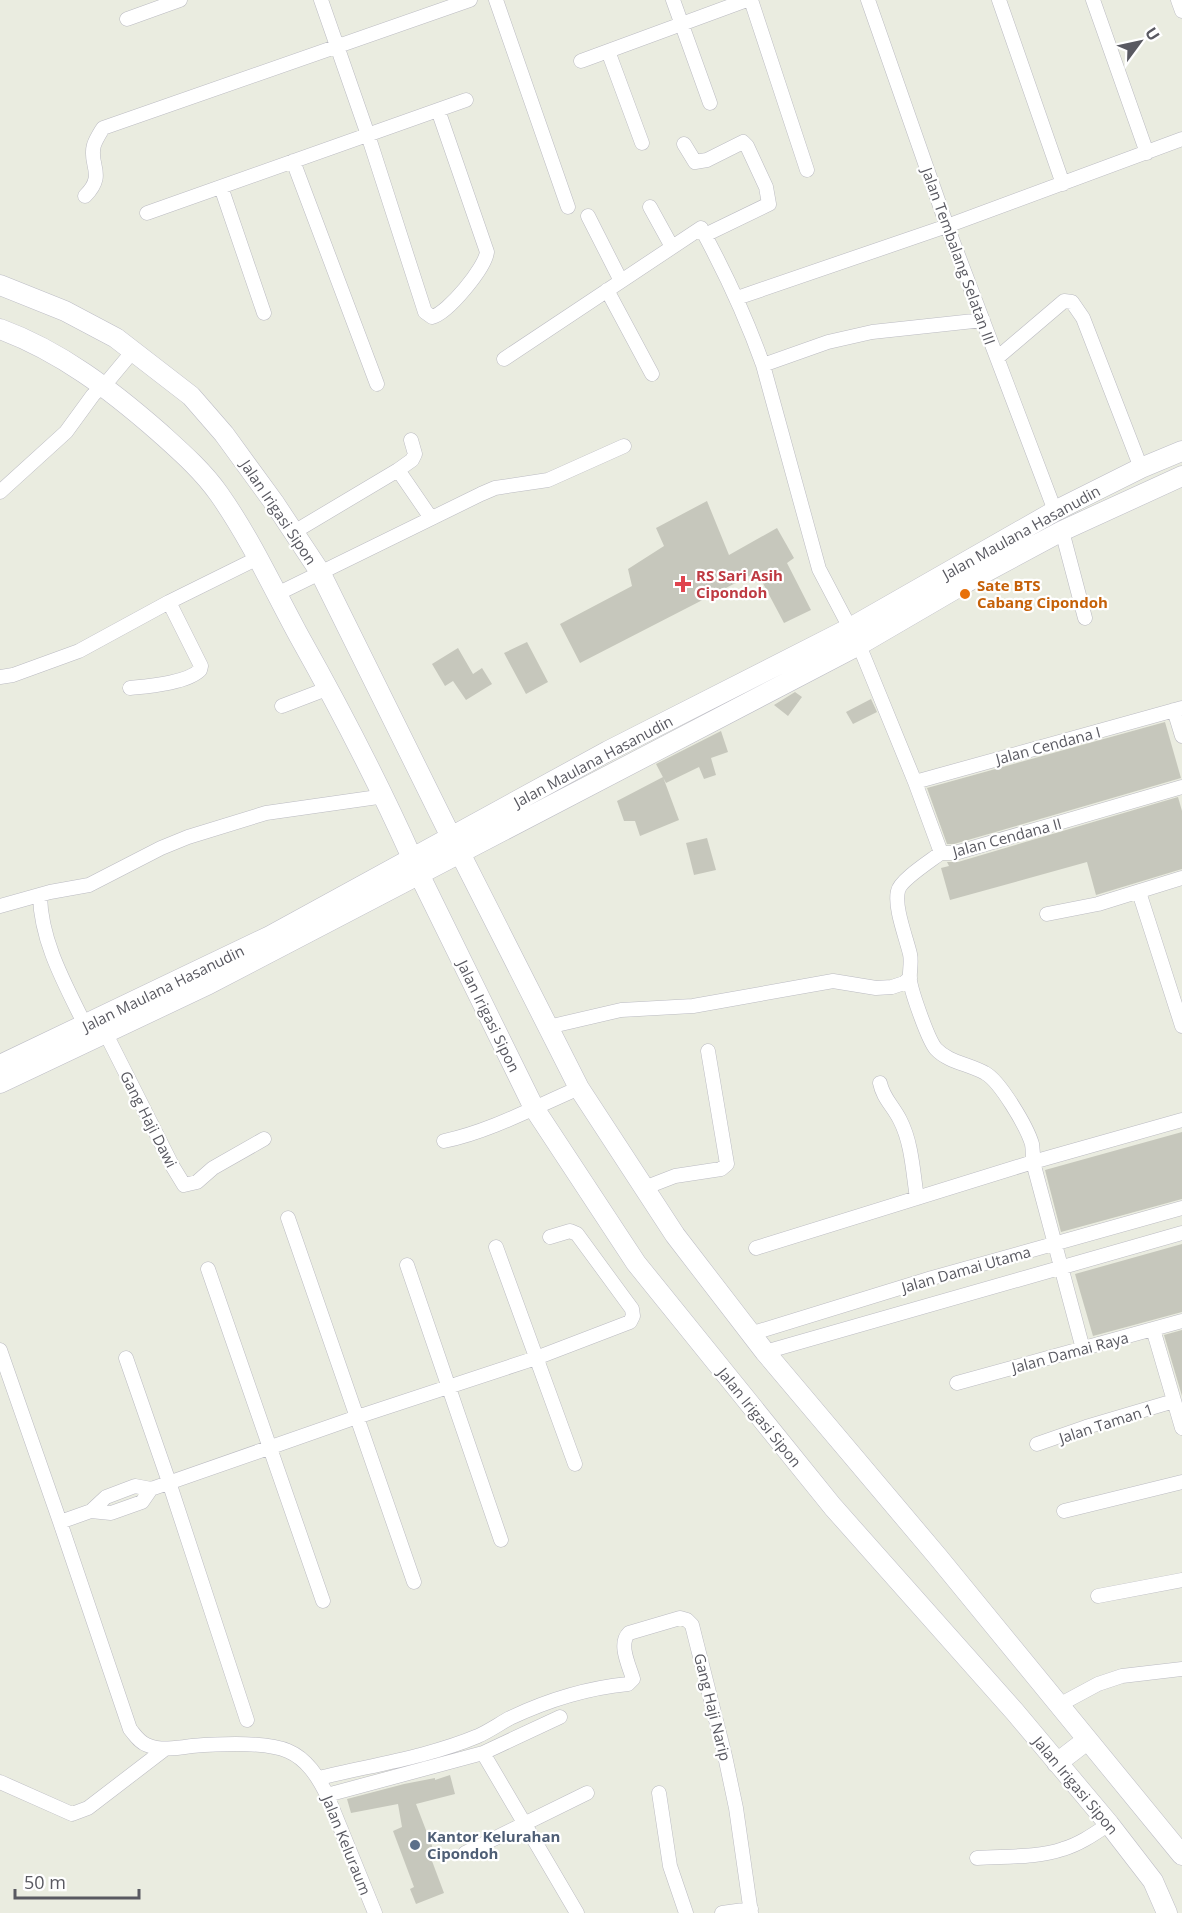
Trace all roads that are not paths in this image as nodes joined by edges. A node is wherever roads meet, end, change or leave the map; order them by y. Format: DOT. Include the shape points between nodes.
graph roads {
  1 [pos="180,0"];
  2 [pos="321,0"];
  3 [pos="470,0"];
  4 [pos="496,0"];
  5 [pos="673,0"];
  6 [pos="749,0"];
  7 [pos="868,0"];
  8 [pos="999,0"];
  9 [pos="1093,0"];
  10 [pos="1178,0"];
  11 [pos="157,4"];
  12 [pos="1182,12"];
  13 [pos="127,19"];
  14 [pos="682,24"];
  15 [pos="337,47"];
  16 [pos="608,51"];
  17 [pos="581,61"];
  18 [pos="466,100"];
  19 [pos="710,103"];
  20 [pos="438,110"];
  21 [pos="368,135"];
  22 [pos="1182,139"];
  23 [pos="642,143"];
  24 [pos="684,144"];
  25 [pos="1147,153"];
  26 [pos="294,161"];
  27 [pos="807,170"];
  28 [pos="1063,184"];
  29 [pos="221,187"];
  30 [pos="85,196"];
  31 [pos="568,207"];
  32 [pos="650,207"];
  33 [pos="147,213"];
  34 [pos="588,216"];
  35 [pos="946,226"];
  36 [pos="705,235"];
  37 [pos="672,247"];
  38 [pos="621,282"];
  39 [pos="0,285"];
  40 [pos="607,290"];
  41 [pos="737,298"];
  42 [pos="264,312"];
  43 [pos="982,320"];
  44 [pos="0,329"];
  45 [pos="130,354"];
  46 [pos="997,358"];
  47 [pos="504,359"];
  48 [pos="763,365"];
  49 [pos="652,374"];
  50 [pos="105,383"];
  51 [pos="377,384"];
  52 [pos="411,440"];
  53 [pos="624,446"];
  54 [pos="1182,451"];
  55 [pos="1141,468"];
  56 [pos="398,471"];
  57 [pos="1182,476"];
  58 [pos="0,492"];
  59 [pos="1055,511"];
  60 [pos="431,518"];
  61 [pos="1062,531"];
  62 [pos="294,532"];
  63 [pos="258,558"];
  64 [pos="318,573"];
  65 [pos="279,593"];
  66 [pos="169,602"];
  67 [pos="1085,618"];
  68 [pos="848,624"];
  69 [pos="859,645"];
  70 [pos="0,677"];
  71 [pos="130,688"];
  72 [pos="328,688"];
  73 [pos="282,706"];
  74 [pos="1178,709"];
  75 [pos="655,727"];
  76 [pos="1182,736"];
  77 [pos="666,746"];
  78 [pos="915,782"];
  79 [pos="1182,787"];
  80 [pos="388,804"];
  81 [pos="451,842"];
  82 [pos="942,852"];
  83 [pos="418,861"];
  84 [pos="1182,878"];
  85 [pos="1139,892"];
  86 [pos="40,896"];
  87 [pos="0,906"];
  88 [pos="1047,914"];
  89 [pos="910,978"];
  90 [pos="82,1019"];
  91 [pos="1182,1026"];
  92 [pos="548,1027"];
  93 [pos="105,1032"];
  94 [pos="708,1051"];
  95 [pos="0,1065"];
  96 [pos="0,1083"];
  97 [pos="880,1083"];
  98 [pos="577,1089"];
  99 [pos="537,1106"];
  100 [pos="1182,1120"];
  101 [pos="264,1140"];
  102 [pos="444,1141"];
  103 [pos="1033,1162"];
  104 [pos="644,1188"];
  105 [pos="917,1198"];
  106 [pos="1182,1208"];
  107 [pos="288,1218"];
  108 [pos="1182,1233"];
  109 [pos="550,1237"];
  110 [pos="1055,1244"];
  111 [pos="496,1247"];
  112 [pos="756,1248"];
  113 [pos="407,1265"];
  114 [pos="1061,1267"];
  115 [pos="208,1269"];
  116 [pos="1182,1321"];
  117 [pos="1153,1329"];
  118 [pos="750,1334"];
  119 [pos="1083,1349"];
  120 [pos="0,1350"];
  121 [pos="765,1352"];
  122 [pos="126,1358"];
  123 [pos="536,1358"];
  124 [pos="957,1383"];
  125 [pos="449,1386"];
  126 [pos="1174,1401"];
  127 [pos="357,1417"];
  128 [pos="1182,1428"];
  129 [pos="1037,1444"];
  130 [pos="270,1447"];
  131 [pos="574,1464"];
  132 [pos="169,1482"];
  133 [pos="1182,1482"];
  134 [pos="1064,1511"];
  135 [pos="60,1522"];
  136 [pos="501,1540"];
  137 [pos="1182,1581"];
  138 [pos="414,1582"];
  139 [pos="1098,1596"];
  140 [pos="323,1601"];
  141 [pos="1182,1670"];
  142 [pos="1059,1705"];
  143 [pos="560,1717"];
  144 [pos="247,1720"];
  145 [pos="1087,1740"];
  146 [pos="165,1749"];
  147 [pos="483,1753"];
  148 [pos="1057,1763"];
  149 [pos="319,1778"];
  150 [pos="0,1782"];
  151 [pos="587,1793"];
  152 [pos="659,1793"];
  153 [pos="327,1795"];
  154 [pos="525,1824"];
  155 [pos="1109,1824"];
  156 [pos="465,1853"];
  157 [pos="1182,1855"];
  158 [pos="977,1858"];
  159 [pos="751,1911"];
  160 [pos="375,1913"];
  161 [pos="577,1913"];
  162 [pos="686,1913"];
  163 [pos="722,1913"];
  164 [pos="1167,1913"];
  1 -- 11 [label="street"];
  2 -- 15 [label="street"];
  3 -- 15 [label="street"];
  4 -- 31 [label="street"];
  5 -- 14 [label="street"];
  6 -- 14 [label="street"];
  6 -- 27 [label="street"];
  7 -- 35 [label="street, Jalan Tembalang Selatan III"];
  8 -- 28 [label="street"];
  9 -- 25 [label="street"];
  10 -- 12 [label="street"];
  11 -- 13 [label="street"];
  14 -- 16 [label="street"];
  14 -- 19 [label="street"];
  15 -- 21 [label="street"];
  15 -- 30 [label="street" via="103,128 93,147 97,174"];
  16 -- 17 [label="street"];
  16 -- 23 [label="street"];
  18 -- 20 [label="street"];
  20 -- 21 [label="street"];
  20 -- 21 [label="street" via="487,252 478,272 438,316 425,312"];
  21 -- 26 [label="street"];
  22 -- 25 [label="street"];
  24 -- 36 [label="street" via="695,162 742,142 766,187 769,204"];
  25 -- 28 [label="street"];
  26 -- 29 [label="street"];
  26 -- 51 [label="street"];
  28 -- 35 [label="street"];
  29 -- 33 [label="street"];
  29 -- 42 [label="street"];
  32 -- 37 [label="street"];
  34 -- 38 [label="street"];
  35 -- 41 [label="street"];
  35 -- 43 [label="street, Jalan Tembalang Selatan III"];
  36 -- 37 [label="street" via="701,228"];
  36 -- 41 [label="street"];
  37 -- 38 [label="street"];
  38 -- 40 [label="street"];
  39 -- 45 [label="street, Jalan Irigasi Sipon" via="65,310 116,338"];
  40 -- 47 [label="street"];
  40 -- 49 [label="street"];
  41 -- 48 [label="street"];
  43 -- 46 [label="street, Jalan Tembalang Selatan III"];
  43 -- 48 [label="street" via="872,332 828,342"];
  44 -- 50 [label="street, Jalan Irigasi Sipon" via="27,338"];
  45 -- 50 [label="street"];
  45 -- 62 [label="street, Jalan Irigasi Sipon" via="191,396 224,434"];
  46 -- 55 [label="street" via="1064,301 1072,302 1083,318"];
  46 -- 59 [label="street, Jalan Tembalang Selatan III"];
  48 -- 68 [label="street" via="819,570"];
  50 -- 58 [label="street" via="66,432"];
  50 -- 63 [label="street, Jalan Irigasi Sipon" via="193,462 218,493"];
  52 -- 56 [label="street" via="415,454"];
  53 -- 60 [label="street" via="548,480 495,488"];
  54 -- 55 [label="street, Jalan Maulana Hasanudin"];
  55 -- 59 [label="street, Jalan Maulana Hasanudin"];
  56 -- 60 [label="street"];
  56 -- 62 [label="street"];
  57 -- 61 [label="street, Jalan Maulana Hasanudin"];
  59 -- 61 [label="street"];
  59 -- 68 [label="street, Jalan Maulana Hasanudin"];
  60 -- 64 [label="street"];
  61 -- 67 [label="street"];
  61 -- 69 [label="street, Jalan Maulana Hasanudin"];
  62 -- 64 [label="street, Jalan Irigasi Sipon"];
  63 -- 65 [label="street, Jalan Irigasi Sipon"];
  63 -- 66 [label="street"];
  64 -- 65 [label="street"];
  64 -- 81 [label="street, Jalan Irigasi Sipon"];
  65 -- 72 [label="street, Jalan Irigasi Sipon"];
  66 -- 70 [label="street" via="79,651"];
  66 -- 71 [label="street" via="200,670 177,680"];
  68 -- 69 [label="street"];
  68 -- 75 [label="street, Jalan Maulana Hasanudin"];
  69 -- 77 [label="street, Jalan Maulana Hasanudin"];
  69 -- 78 [label="street, Jalan Cendana II"];
  72 -- 73 [label="street"];
  72 -- 80 [label="street, Jalan Irigasi Sipon"];
  74 -- 76 [label="street"];
  74 -- 78 [label="street, Jalan Cendana I"];
  75 -- 77 [label="street"];
  75 -- 81 [label="street, Jalan Maulana Hasanudin"];
  77 -- 81 [label="street, Jalan Maulana Hasanudin"];
  78 -- 82 [label="street, Jalan Cendana II"];
  79 -- 82 [label="street, Jalan Cendana II" via="955,853"];
  80 -- 83 [label="street, Jalan Irigasi Sipon"];
  80 -- 86 [label="street" via="250,817 161,848 88,885"];
  81 -- 83 [label="street, Jalan Maulana Hasanudin"];
  81 -- 92 [label="street, Jalan Irigasi Sipon"];
  82 -- 89 [label="street" via="898,891"];
  83 -- 90 [label="street, Jalan Maulana Hasanudin" via="270,936"];
  83 -- 93 [label="street, Jalan Maulana Hasanudin" via="209,984"];
  83 -- 99 [label="street, Jalan Irigasi Sipon"];
  84 -- 85 [label="street"];
  85 -- 88 [label="street"];
  85 -- 91 [label="street"];
  86 -- 87 [label="street"];
  86 -- 90 [label="street" via="44,931"];
  89 -- 92 [label="street" via="884,988 833,981 693,1006 621,1010"];
  89 -- 103 [label="street" via="935,1048 947,1058 987,1074 1021,1119 1032,1145"];
  90 -- 95 [label="street, Jalan Maulana Hasanudin"];
  92 -- 98 [label="street, Jalan Irigasi Sipon"];
  93 -- 96 [label="street, Jalan Maulana Hasanudin"];
  93 -- 101 [label="street, Gang Haji Dawi" via="183,1185 197,1182"];
  94 -- 104 [label="street" via="727,1164"];
  97 -- 105 [label="street" via="901,1121"];
  98 -- 99 [label="street"];
  98 -- 104 [label="street, Jalan Irigasi Sipon"];
  99 -- 102 [label="street"];
  99 -- 148 [label="street, Jalan Irigasi Sipon" via="636,1263 833,1507"];
  100 -- 103 [label="street"];
  103 -- 105 [label="street"];
  103 -- 110 [label="street"];
  104 -- 118 [label="street, Jalan Irigasi Sipon"];
  105 -- 112 [label="street"];
  106 -- 110 [label="street, Jalan Damai Utama"];
  107 -- 127 [label="street"];
  108 -- 114 [label="street, Jalan Damai Utama"];
  109 -- 123 [label="street" via="575,1232 634,1313 628,1323"];
  110 -- 114 [label="street"];
  110 -- 118 [label="street, Jalan Damai Utama"];
  111 -- 123 [label="street"];
  113 -- 125 [label="street"];
  114 -- 119 [label="street"];
  114 -- 121 [label="street, Jalan Damai Utama"];
  115 -- 130 [label="street"];
  116 -- 117 [label="street, Jalan Damai Raya"];
  117 -- 119 [label="street, Jalan Damai Raya"];
  117 -- 126 [label="street"];
  118 -- 121 [label="street, Jalan Irigasi Sipon"];
  119 -- 124 [label="street, Jalan Damai Raya"];
  120 -- 135 [label="street"];
  121 -- 142 [label="street, Jalan Irigasi Sipon"];
  122 -- 132 [label="street"];
  123 -- 125 [label="street"];
  123 -- 131 [label="street"];
  125 -- 127 [label="street"];
  125 -- 136 [label="street"];
  126 -- 128 [label="street"];
  126 -- 129 [label="street, Jalan Taman 1"];
  127 -- 130 [label="street"];
  127 -- 138 [label="street"];
  130 -- 132 [label="street"];
  130 -- 140 [label="street"];
  132 -- 135 [label="street" via="151,1489 135,1486 106,1497 91,1511"];
  132 -- 144 [label="street"];
  133 -- 134 [label="street"];
  135 -- 146 [label="street" via="130,1730 145,1745"];
  137 -- 139 [label="street"];
  141 -- 142 [label="street" via="1122,1676"];
  142 -- 145 [label="street, Jalan Irigasi Sipon"];
  143 -- 147 [label="street"];
  145 -- 148 [label="street"];
  145 -- 157 [label="street, Jalan Irigasi Sipon"];
  146 -- 149 [label="street" via="215,1744 287,1751"];
  146 -- 150 [label="street" via="88,1808 72,1814"];
  147 -- 153 [label="street"];
  147 -- 154 [label="street"];
  148 -- 155 [label="street, Jalan Irigasi Sipon"];
  149 -- 153 [label="street, Jalan Keluraum"];
  149 -- 159 [label="street, Gang Haji Narip" via="442,1749 573,1693 628,1684 633,1679 624,1638 629,1633 680,1618 692,1625 728,1766"];
  151 -- 154 [label="street"];
  152 -- 162 [label="street" via="670,1866"];
  153 -- 160 [label="street, Jalan Keluraum"];
  154 -- 156 [label="street"];
  154 -- 161 [label="street"];
  155 -- 158 [label="street" via="1062,1850"];
  155 -- 164 [label="street, Jalan Irigasi Sipon" via="1153,1881"];
  159 -- 163 [label="street"];
}
